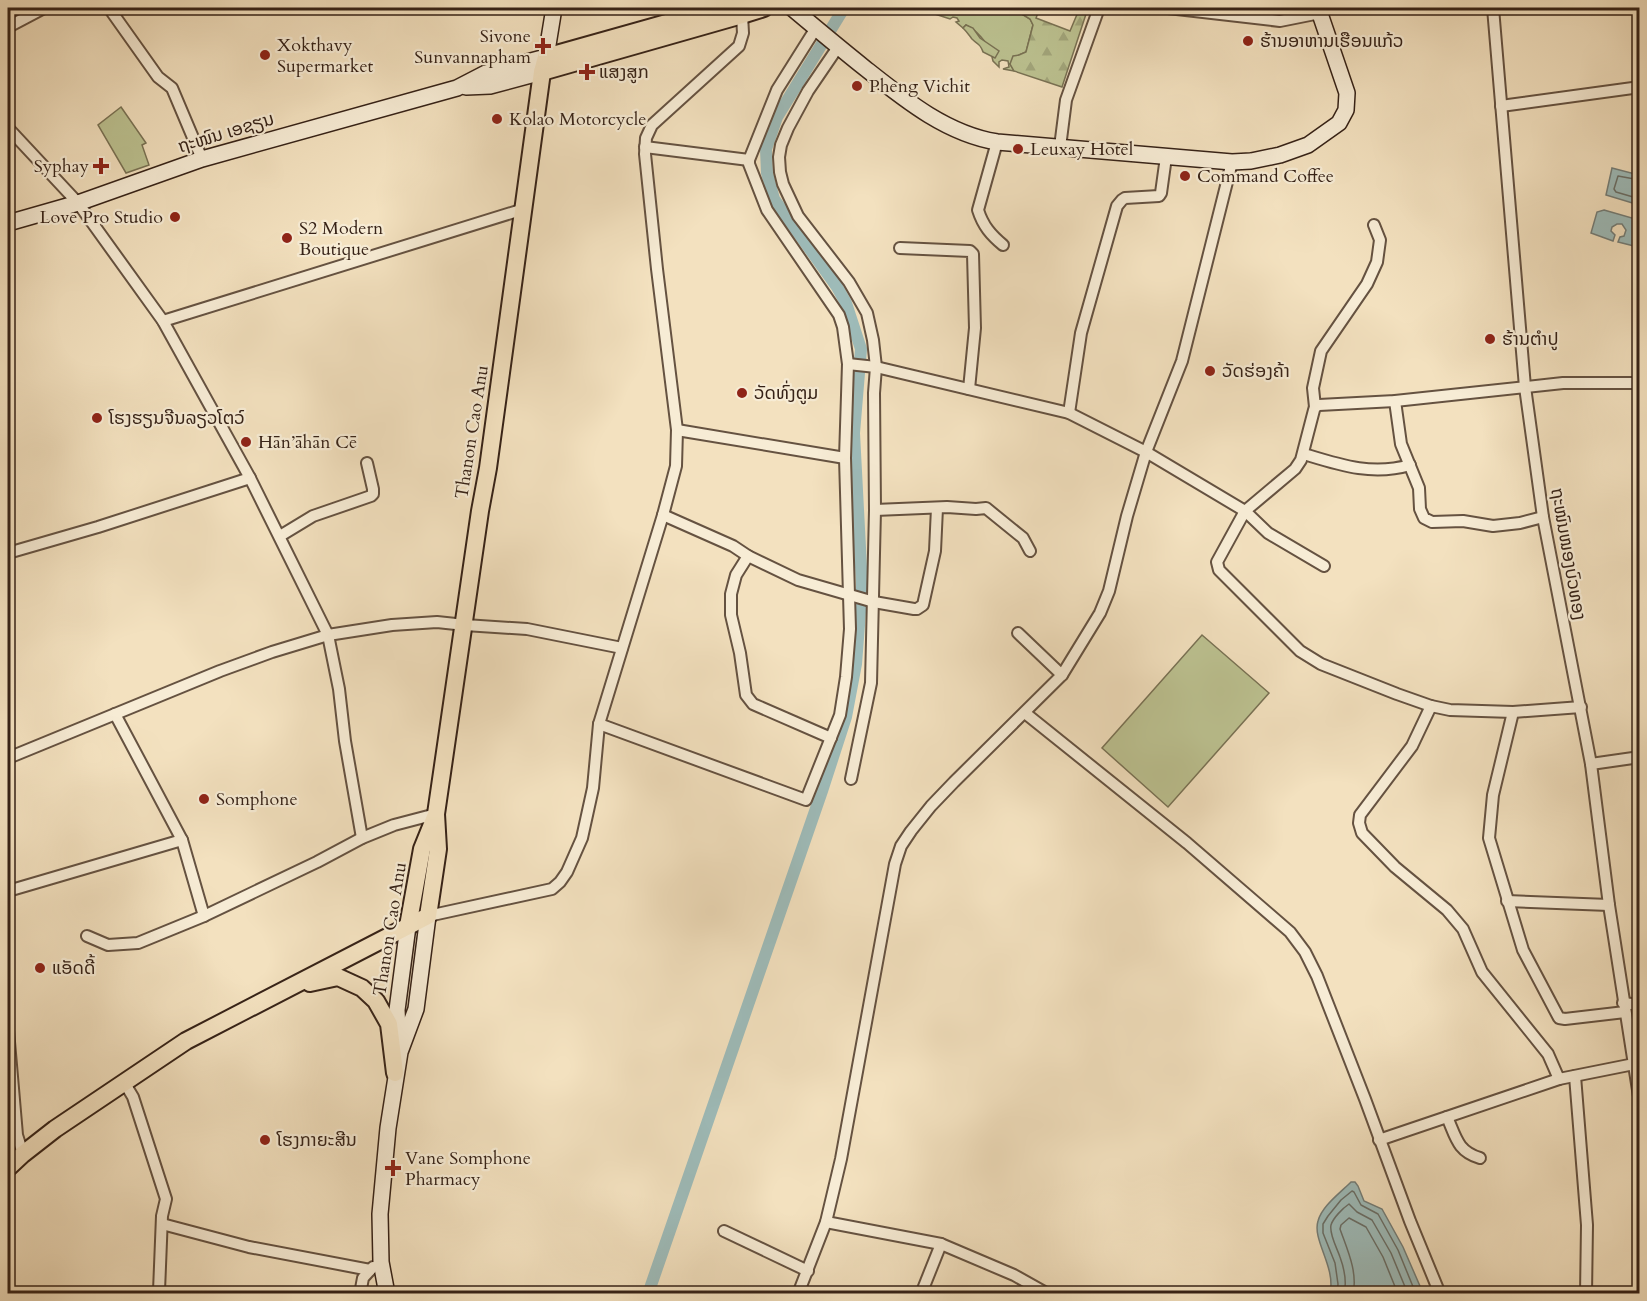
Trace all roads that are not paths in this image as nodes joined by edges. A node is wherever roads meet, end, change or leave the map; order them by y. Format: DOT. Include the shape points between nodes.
graph roads {
  1 [pos="44,8"];
  2 [pos="109,8"];
  3 [pos="554,8"];
  4 [pos="720,8"];
  5 [pos="764,8"];
  6 [pos="792,8"];
  7 [pos="1099,8"];
  8 [pos="1168,8"];
  9 [pos="1493,8"];
  10 [pos="1319,10"];
  11 [pos="742,15"];
  12 [pos="8,27"];
  13 [pos="818,30"];
  14 [pos="837,45"];
  15 [pos="544,64"];
  16 [pos="1640,87"];
  17 [pos="1501,106"];
  18 [pos="8,128"];
  19 [pos="997,142"];
  20 [pos="645,147"];
  21 [pos="1060,147"];
  22 [pos="1166,157"];
  23 [pos="202,159"];
  24 [pos="749,160"];
  25 [pos="1232,162"];
  26 [pos="78,203"];
  27 [pos="524,209"];
  28 [pos="8,223"];
  29 [pos="1374,225"];
  30 [pos="1003,245"];
  31 [pos="900,248"];
  32 [pos="163,321"];
  33 [pos="848,364"];
  34 [pos="876,367"];
  35 [pos="1640,383"];
  36 [pos="1525,387"];
  37 [pos="969,389"];
  38 [pos="1395,401"];
  39 [pos="1316,406"];
  40 [pos="1069,413"];
  41 [pos="677,430"];
  42 [pos="1146,453"];
  43 [pos="1304,454"];
  44 [pos="845,458"];
  45 [pos="367,463"];
  46 [pos="1410,465"];
  47 [pos="250,478"];
  48 [pos="937,508"];
  49 [pos="875,510"];
  50 [pos="1245,511"];
  51 [pos="663,515"];
  52 [pos="1543,517"];
  53 [pos="280,536"];
  54 [pos="1030,551"];
  55 [pos="8,553"];
  56 [pos="748,556"];
  57 [pos="1324,566"];
  58 [pos="852,596"];
  59 [pos="871,602"];
  60 [pos="465,625"];
  61 [pos="1018,633"];
  62 [pos="328,635"];
  63 [pos="622,648"];
  64 [pos="1062,675"];
  65 [pos="1431,706"];
  66 [pos="1581,707"];
  67 [pos="1513,712"];
  68 [pos="1025,713"];
  69 [pos="115,714"];
  70 [pos="599,724"];
  71 [pos="831,738"];
  72 [pos="8,758"];
  73 [pos="1640,758"];
  74 [pos="1591,764"];
  75 [pos="851,779"];
  76 [pos="436,814"];
  77 [pos="362,838"];
  78 [pos="182,840"];
  79 [pos="8,891"];
  80 [pos="1507,901"];
  81 [pos="1609,905"];
  82 [pos="204,916"];
  83 [pos="428,916"];
  84 [pos="408,926"];
  85 [pos="87,936"];
  86 [pos="272,996"];
  87 [pos="1640,1005"];
  88 [pos="1624,1008"];
  89 [pos="8,1030"];
  90 [pos="400,1052"];
  91 [pos="1634,1064"];
  92 [pos="395,1073"];
  93 [pos="1575,1076"];
  94 [pos="1559,1079"];
  95 [pos="124,1082"];
  96 [pos="1640,1103"];
  97 [pos="1447,1117"];
  98 [pos="1379,1140"];
  99 [pos="23,1154"];
  100 [pos="1480,1158"];
  101 [pos="8,1168"];
  102 [pos="826,1222"];
  103 [pos="162,1224"];
  104 [pos="724,1231"];
  105 [pos="940,1244"];
  106 [pos="376,1266"];
  107 [pos="808,1271"];
  108 [pos="159,1291"];
  109 [pos="360,1293"];
  110 [pos="387,1293"];
  111 [pos="798,1293"];
  112 [pos="921,1293"];
  113 [pos="1048,1293"];
  114 [pos="1440,1293"];
  115 [pos="1586,1293"];
  1 -- 12 [label="street"];
  2 -- 23 [label="street" via="158,77 172,88"];
  3 -- 15 [label="street"];
  4 -- 15 [label="main road, ຖະໜົນ ເອຊຽນ"];
  5 -- 11 [label="main road, ຖະໜົນ ເອຊຽນ"];
  6 -- 13 [label="street"];
  7 -- 21 [label="street" via="1066,100"];
  8 -- 10 [label="street" via="1280,21"];
  9 -- 17 [label="street, ຖະໜົນໜອງບົວທອງ"];
  10 -- 25 [label="street" via="1347,93 1347,110 1339,123 1308,145 1280,155"];
  11 -- 15 [label="main road, ຖະໜົນ ເອຊຽນ"];
  11 -- 20 [label="street" via="740,46 652,125"];
  13 -- 14 [label="street"];
  13 -- 24 [label="street" via="777,90"];
  14 -- 19 [label="street" via="904,100 959,131"];
  14 -- 34 [label="street" via="788,128 781,144 780,172 798,216 849,282 867,314"];
  15 -- 23 [label="street, ຖະໜົນ ເອຊຽນ" via="490,86 457,88"];
  15 -- 27 [label="main road, Thanon Cao Anu"];
  16 -- 17 [label="street"];
  17 -- 36 [label="street, ຖະໜົນໜອງບົວທອງ"];
  18 -- 26 [label="street"];
  19 -- 21 [label="street"];
  19 -- 30 [label="street" via="978,210 988,232"];
  20 -- 24 [label="street"];
  20 -- 41 [label="street"];
  21 -- 22 [label="street"];
  22 -- 25 [label="street"];
  22 -- 40 [label="street" via="1159,196 1125,198 1117,206 1081,333"];
  23 -- 26 [label="street, ຖະໜົນ ເອຊຽນ"];
  24 -- 33 [label="street" via="767,210 839,315"];
  25 -- 42 [label="street" via="1182,361"];
  26 -- 28 [label="street, ຖະໜົນ ເອຊຽນ"];
  26 -- 32 [label="street"];
  27 -- 32 [label="street"];
  27 -- 60 [label="main road, Thanon Cao Anu"];
  29 -- 39 [label="street" via="1380,240 1377,262 1367,285 1321,351 1313,388"];
  31 -- 37 [label="street" via="970,251 974,256 975,328"];
  32 -- 47 [label="street"];
  33 -- 34 [label="street"];
  33 -- 44 [label="street"];
  34 -- 37 [label="street"];
  34 -- 49 [label="street"];
  35 -- 36 [label="street"];
  36 -- 38 [label="street"];
  36 -- 52 [label="street, ຖະໜົນໜອງບົວທອງ"];
  37 -- 40 [label="street"];
  38 -- 39 [label="street"];
  38 -- 46 [label="street" via="1401,444"];
  39 -- 43 [label="street"];
  40 -- 42 [label="street"];
  41 -- 44 [label="street"];
  41 -- 51 [label="street" via="675,466"];
  42 -- 50 [label="street"];
  42 -- 64 [label="street" via="1109,591 1100,614"];
  43 -- 46 [label="street" via="1364,470"];
  43 -- 50 [label="street" via="1295,469"];
  44 -- 58 [label="street"];
  45 -- 53 [label="street" via="371,496 313,516"];
  46 -- 52 [label="street" via="1419,488 1420,509 1424,518 1432,522 1463,521 1493,526"];
  47 -- 53 [label="street"];
  47 -- 55 [label="street"];
  48 -- 49 [label="street"];
  48 -- 54 [label="street" via="989,509 1023,538"];
  48 -- 59 [label="street" via="935,550 923,605 914,609"];
  49 -- 59 [label="street"];
  50 -- 57 [label="street" via="1268,533"];
  50 -- 65 [label="street" via="1217,562 1219,570 1300,651 1343,673"];
  51 -- 56 [label="street"];
  51 -- 63 [label="street"];
  52 -- 66 [label="street, ຖະໜົນໜອງບົວທອງ"];
  53 -- 62 [label="street"];
  56 -- 58 [label="street" via="798,580"];
  56 -- 71 [label="street" via="730,594 746,695 753,704"];
  58 -- 59 [label="street"];
  58 -- 71 [label="street" via="846,677 840,715"];
  59 -- 75 [label="street" via="872,683"];
  60 -- 62 [label="street" via="403,624"];
  60 -- 63 [label="street" via="527,629"];
  60 -- 76 [label="main road, Thanon Cao Anu"];
  61 -- 64 [label="street"];
  62 -- 69 [label="street" via="272,652"];
  62 -- 77 [label="street"];
  63 -- 70 [label="street"];
  64 -- 68 [label="street"];
  65 -- 67 [label="street"];
  65 -- 94 [label="street" via="1412,746 1360,815 1362,833 1463,929 1482,972 1548,1054"];
  66 -- 67 [label="street"];
  66 -- 74 [label="street, ຖະໜົນໜອງບົວທອງ"];
  67 -- 80 [label="street" via="1493,795 1489,838"];
  68 -- 98 [label="street" via="1290,932 1317,976"];
  68 -- 102 [label="street" via="946,790 901,846"];
  69 -- 72 [label="street"];
  69 -- 78 [label="street"];
  70 -- 71 [label="street" via="806,800"];
  70 -- 83 [label="street" via="593,788 582,838 560,882 552,889"];
  73 -- 74 [label="street"];
  74 -- 81 [label="street, ຖະໜົນໜອງບົວທອງ"];
  76 -- 77 [label="street"];
  76 -- 83 [label="main road, Thanon Cao Anu" via="438,849"];
  76 -- 84 [label="main road, Thanon Cao Anu" via="422,849"];
  77 -- 82 [label="street"];
  78 -- 79 [label="street"];
  78 -- 82 [label="street"];
  80 -- 81 [label="street"];
  80 -- 88 [label="street" via="1523,950 1559,1017"];
  81 -- 88 [label="street, ຖະໜົນໜອງບົວທອງ"];
  82 -- 85 [label="street" via="138,943 108,945"];
  83 -- 84 [label="main road"];
  83 -- 90 [label="street, Thanon Cao Anu" via="416,1010"];
  84 -- 86 [label="main road"];
  84 -- 90 [label="street, Thanon Cao Anu" via="397,1010"];
  86 -- 92 [label="main road" via="338,977 362,988 376,1001 389,1024"];
  86 -- 95 [label="main road" via="186,1041"];
  87 -- 88 [label="street"];
  88 -- 91 [label="street, ຖະໜົນໜອງບົວທອງ"];
  89 -- 99 [label="street" via="17,1135"];
  90 -- 92 [label="street, Thanon Cao Anu"];
  91 -- 93 [label="street"];
  91 -- 96 [label="street, ຖະໜົນໜອງບົວທອງ"];
  92 -- 106 [label="street, Thanon Cao Anu"];
  93 -- 94 [label="street"];
  93 -- 115 [label="street" via="1587,1225"];
  94 -- 97 [label="street"];
  95 -- 99 [label="main road"];
  95 -- 103 [label="street" via="133,1097 166,1199"];
  97 -- 98 [label="street"];
  97 -- 100 [label="street" via="1462,1150"];
  98 -- 114 [label="street"];
  99 -- 101 [label="main road"];
  102 -- 105 [label="street"];
  102 -- 107 [label="street"];
  103 -- 106 [label="street" via="249,1247"];
  103 -- 108 [label="street"];
  104 -- 107 [label="street"];
  105 -- 112 [label="street"];
  105 -- 113 [label="street"];
  106 -- 109 [label="street" via="363,1278"];
  106 -- 110 [label="street, Thanon Cao Anu"];
  107 -- 111 [label="street"];
}
